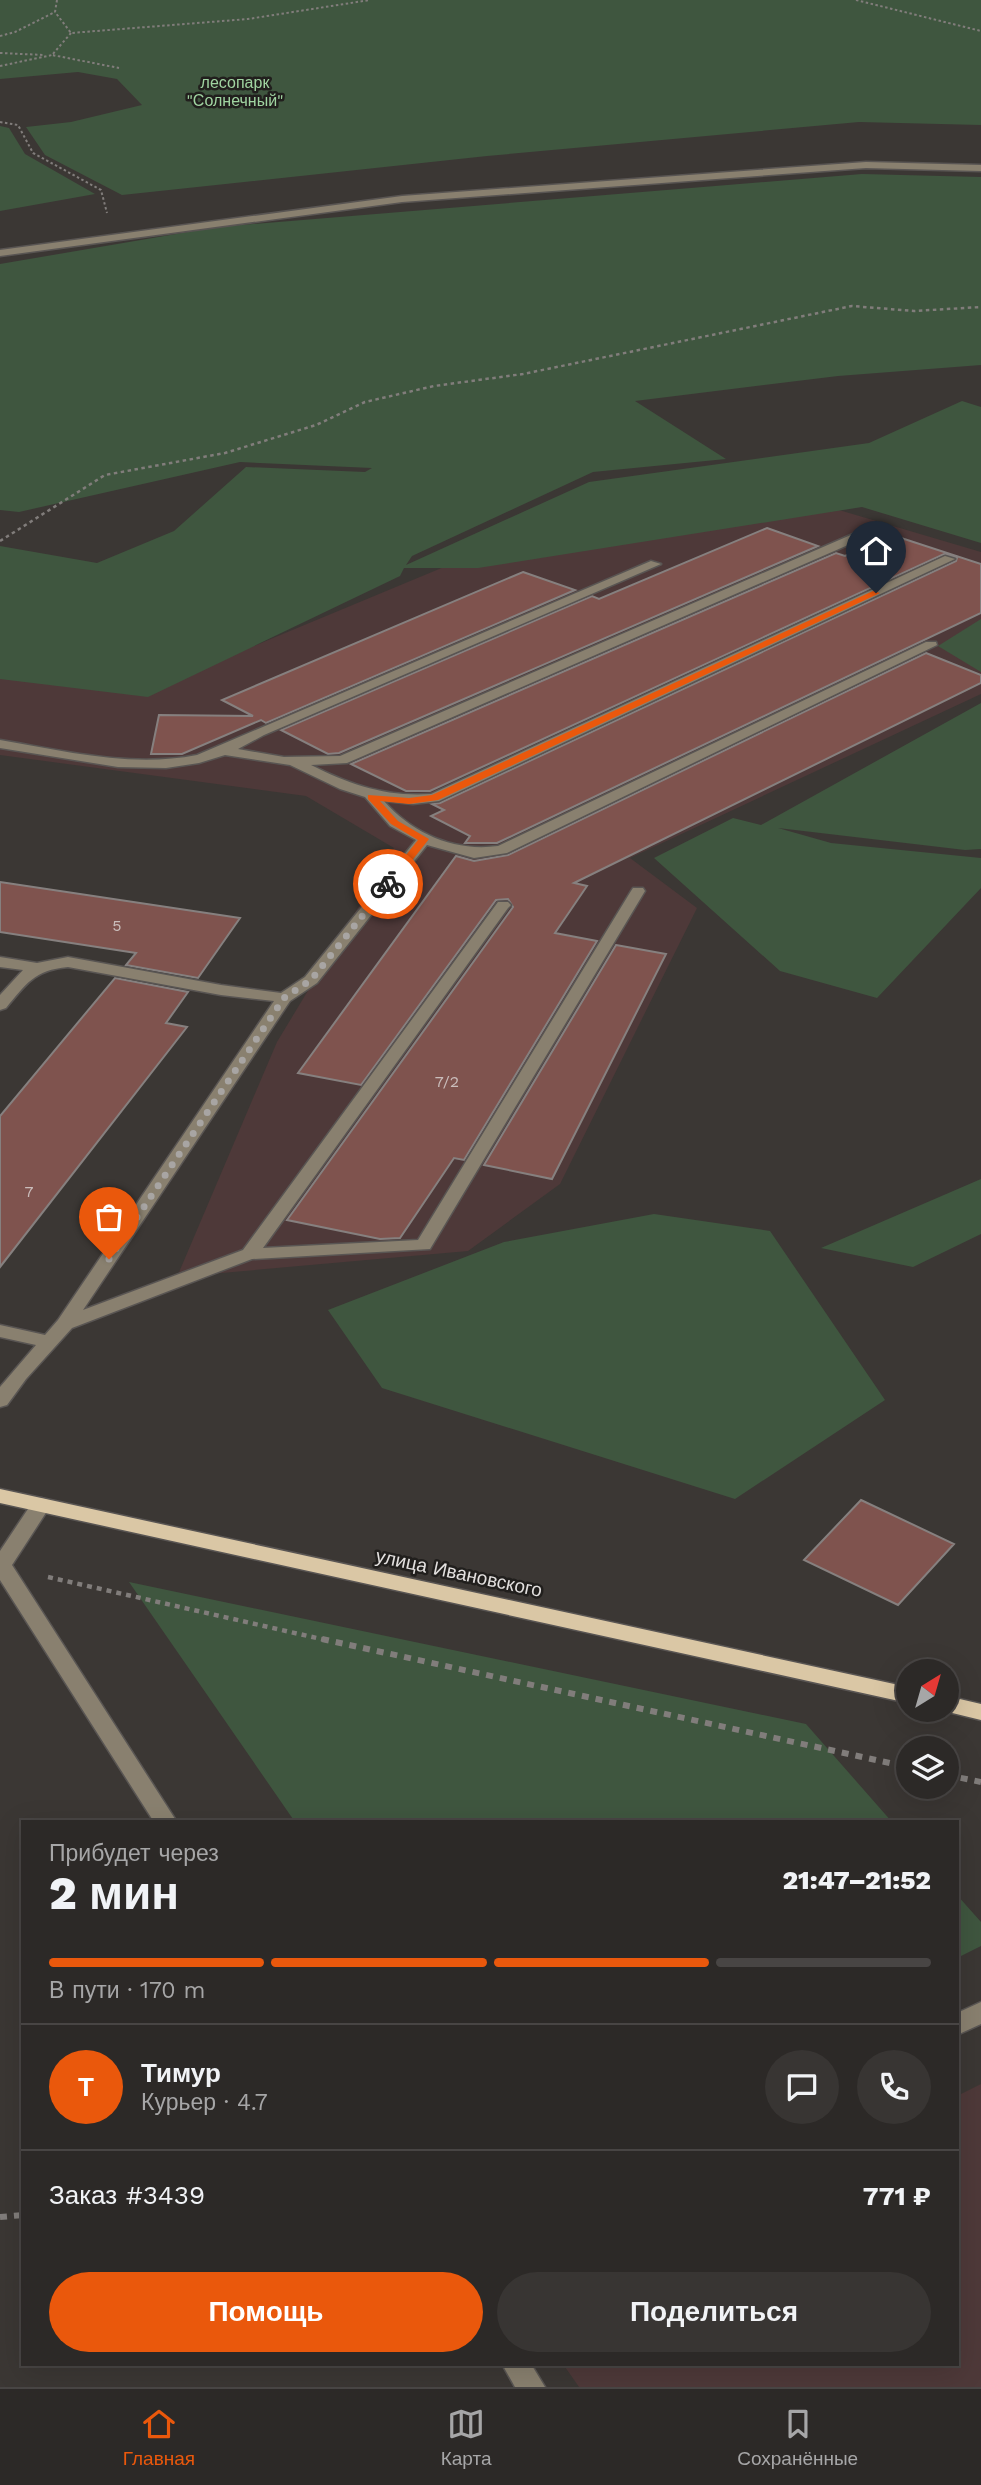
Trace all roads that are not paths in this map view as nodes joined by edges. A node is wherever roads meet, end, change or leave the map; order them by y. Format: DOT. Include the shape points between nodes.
graph roads {
  1 [pos="981,168"];
  2 [pos="0,253"];
  3 [pos="860,534"];
  4 [pos="949,559"];
  5 [pos="655,564"];
  6 [pos="931,645"];
  7 [pos="0,744"];
  8 [pos="226,751"];
  9 [pos="293,761"];
  10 [pos="372,797"];
  11 [pos="424,839"];
  12 [pos="638,891"];
  13 [pos="503,905"];
  14 [pos="0,962"];
  15 [pos="35,967"];
  16 [pos="284,998"];
  17 [pos="0,1005"];
  18 [pos="249,1254"];
  19 [pos="65,1324"];
  20 [pos="0,1331"];
  21 [pos="50,1342"];
  22 [pos="0,1401"];
  23 [pos="0,1496"];
  24 [pos="41,1505"];
  25 [pos="1,1565"];
  26 [pos="896,1692"];
  27 [pos="959,1707"];
  28 [pos="981,1712"];
  29 [pos="165,1820"];
  30 [pos="981,2012"];
  31 [pos="959,2024"];
  32 [pos="516,2366"];
  33 [pos="531,2387"];
  1 -- 2 [label="street" via="866,164 402,199"];
  3 -- 9 [label="street" via="342,760"];
  4 -- 10 [label="street" via="434,798"];
  5 -- 8 [label="street" via="259,732"];
  6 -- 11 [label="street" via="502,850 474,854"];
  7 -- 8 [label="street" via="112,762 189,761"];
  8 -- 9 [label="street"];
  9 -- 10 [label="street"];
  10 -- 11 [label="street" via="395,822"];
  11 -- 16 [label="street" via="311,980"];
  12 -- 18 [label="street" via="424,1245"];
  13 -- 18 [label="street"];
  14 -- 15 [label="street"];
  15 -- 16 [label="street" via="68,962"];
  15 -- 17 [label="street"];
  16 -- 19 [label="street"];
  18 -- 19 [label="street"];
  19 -- 21 [label="street"];
  20 -- 21 [label="street"];
  21 -- 22 [label="street"];
  23 -- 24 [label="main road, улица Ивановского"];
  24 -- 25 [label="street"];
  24 -- 26 [label="main road, улица Ивановского"];
  25 -- 29 [label="street"];
  27 -- 28 [label="main road"];
  30 -- 31 [label="street"];
  32 -- 33 [label="street"];
}
